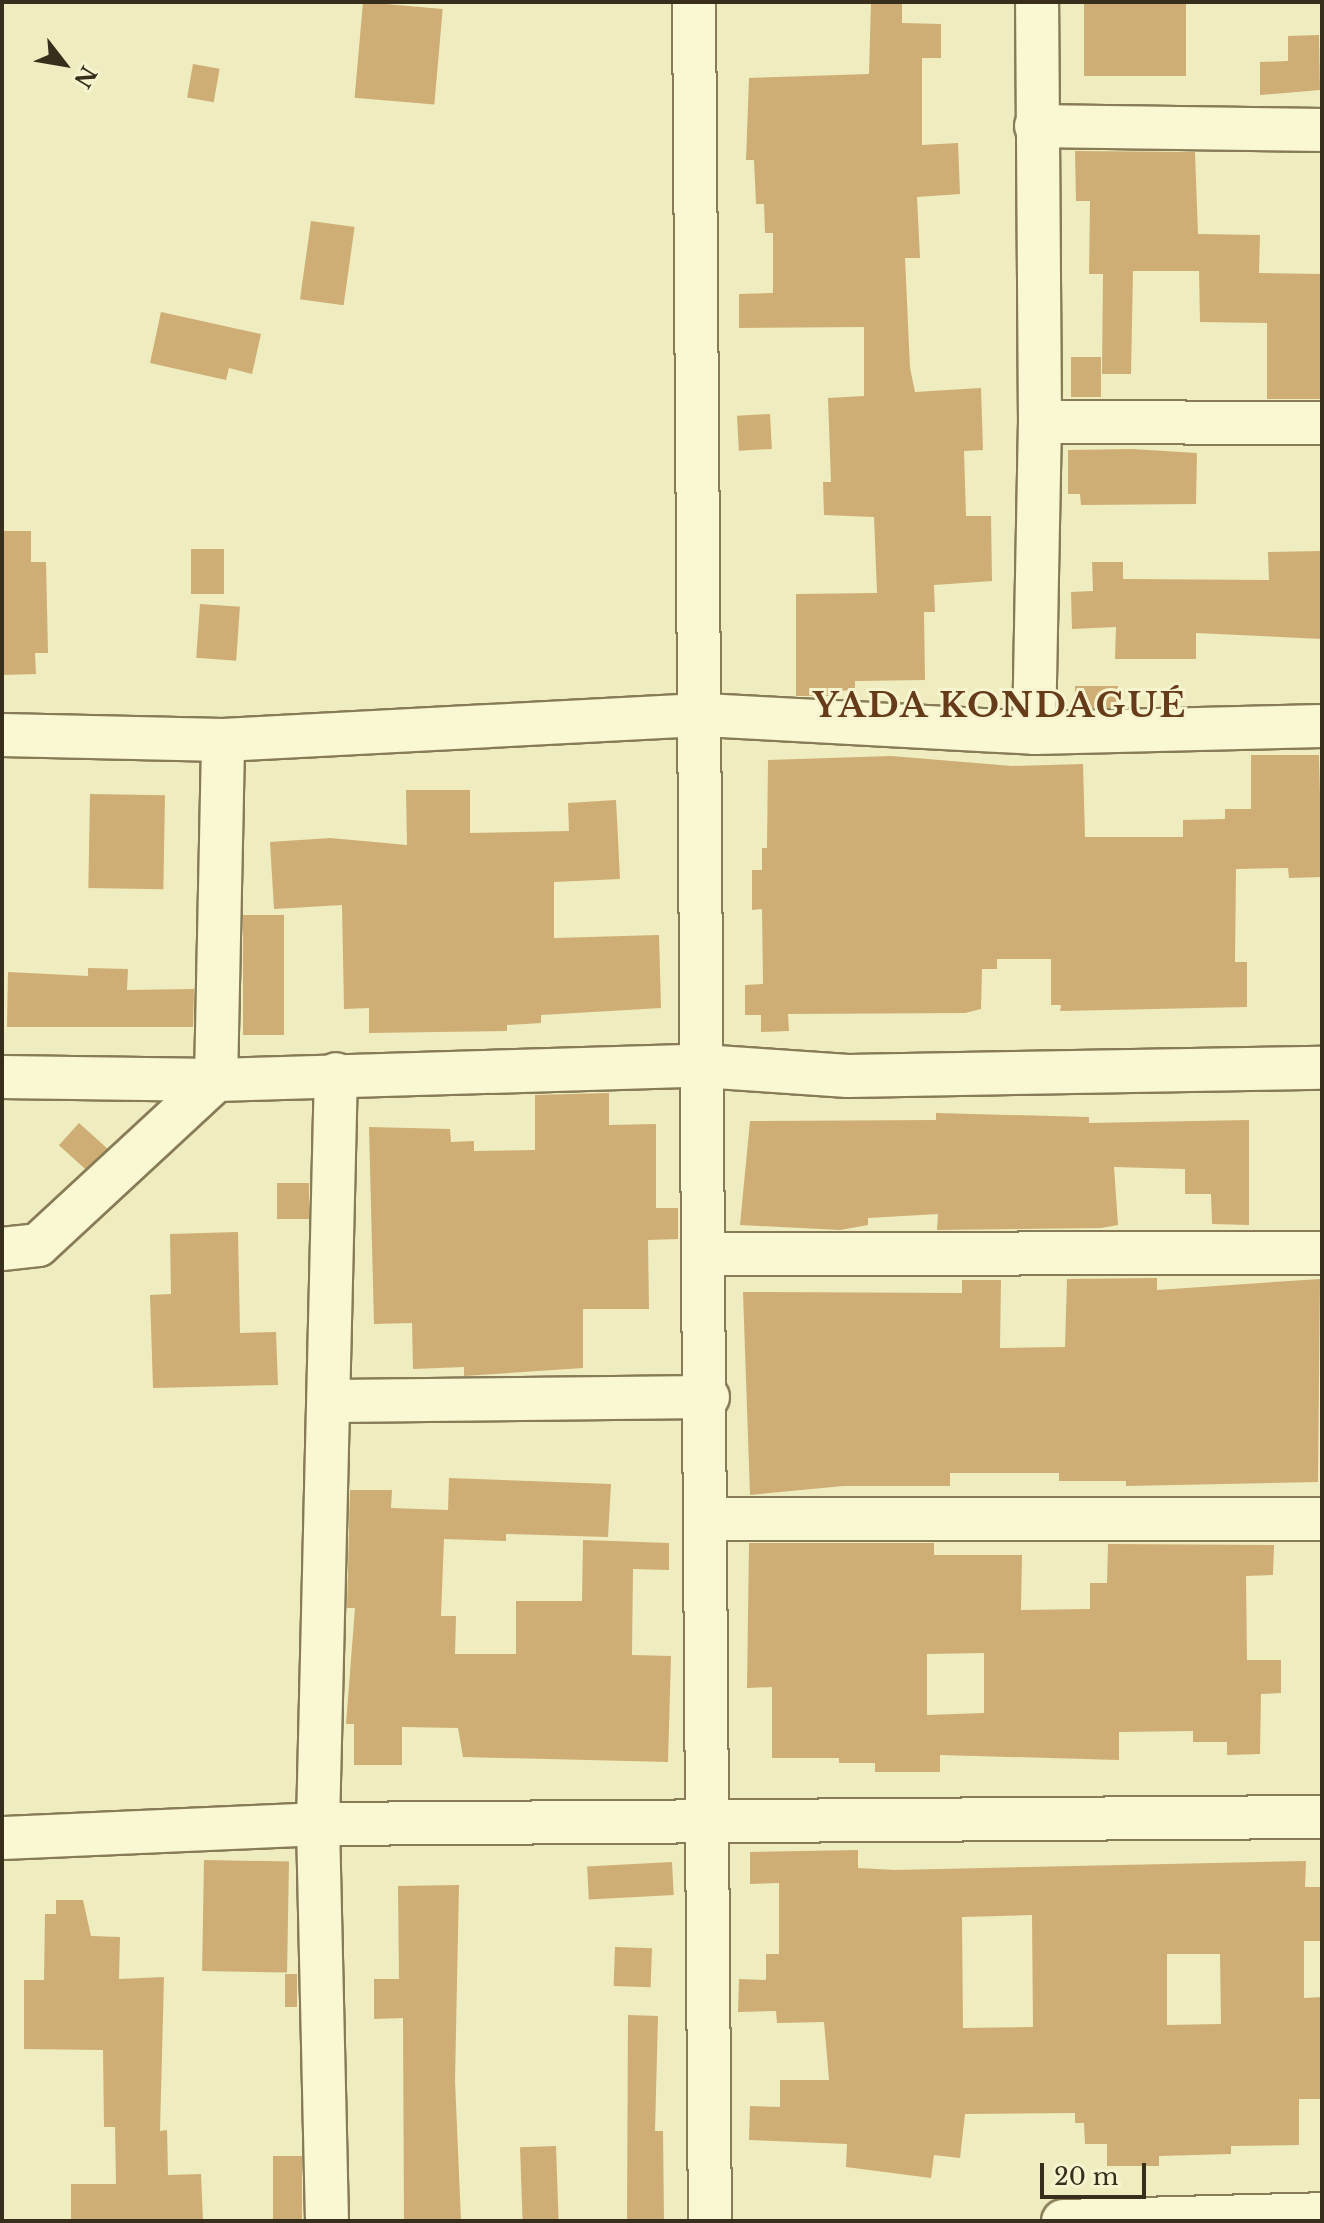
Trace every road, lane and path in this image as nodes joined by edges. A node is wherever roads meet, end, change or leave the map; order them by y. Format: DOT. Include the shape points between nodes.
graph roads {
  1 [pos="694,2"];
  2 [pos="1037,2"];
  3 [pos="1036,126"];
  4 [pos="1322,130"];
  5 [pos="1040,422"];
  6 [pos="1322,423"];
  7 [pos="704,715"];
  8 [pos="1322,726"];
  9 [pos="1034,733"];
  10 [pos="2,735"];
  11 [pos="223,740"];
  12 [pos="702,1066"];
  13 [pos="1322,1068"];
  14 [pos="336,1074"];
  15 [pos="2,1077"];
  16 [pos="216,1080"];
  17 [pos="2,1249"];
  18 [pos="1322,1253"];
  19 [pos="706,1254"];
  20 [pos="708,1397"];
  21 [pos="333,1401"];
  22 [pos="709,1519"];
  23 [pos="1322,1519"];
  24 [pos="1322,1817"];
  25 [pos="707,1821"];
  26 [pos="318,1824"];
  27 [pos="2,1838"];
  28 [pos="1322,2214"];
  29 [pos="1113,2220"];
  30 [pos="327,2221"];
  31 [pos="710,2221"];
  32 [pos="1063,2221"];
  1 -- 7 [label="street"];
  2 -- 3 [label="street"];
  3 -- 4 [label="street"];
  3 -- 5 [label="street"];
  5 -- 6 [label="street"];
  5 -- 9 [label="street"];
  7 -- 9 [label="street"];
  7 -- 11 [label="street"];
  7 -- 12 [label="street"];
  8 -- 9 [label="street"];
  10 -- 11 [label="street"];
  11 -- 16 [label="street"];
  12 -- 13 [label="street" via="848,1076"];
  12 -- 14 [label="street"];
  12 -- 19 [label="street"];
  14 -- 16 [label="street"];
  14 -- 21 [label="street"];
  15 -- 16 [label="street"];
  16 -- 17 [label="street" via="38,1245"];
  18 -- 19 [label="street"];
  19 -- 20 [label="street"];
  20 -- 21 [label="street"];
  20 -- 22 [label="street"];
  21 -- 26 [label="street"];
  22 -- 23 [label="street"];
  22 -- 25 [label="street"];
  24 -- 25 [label="street"];
  25 -- 26 [label="street"];
  25 -- 31 [label="street"];
  26 -- 27 [label="street"];
  26 -- 30 [label="street"];
  28 -- 29 [label="street"];
  29 -- 32 [label="street"];
}
